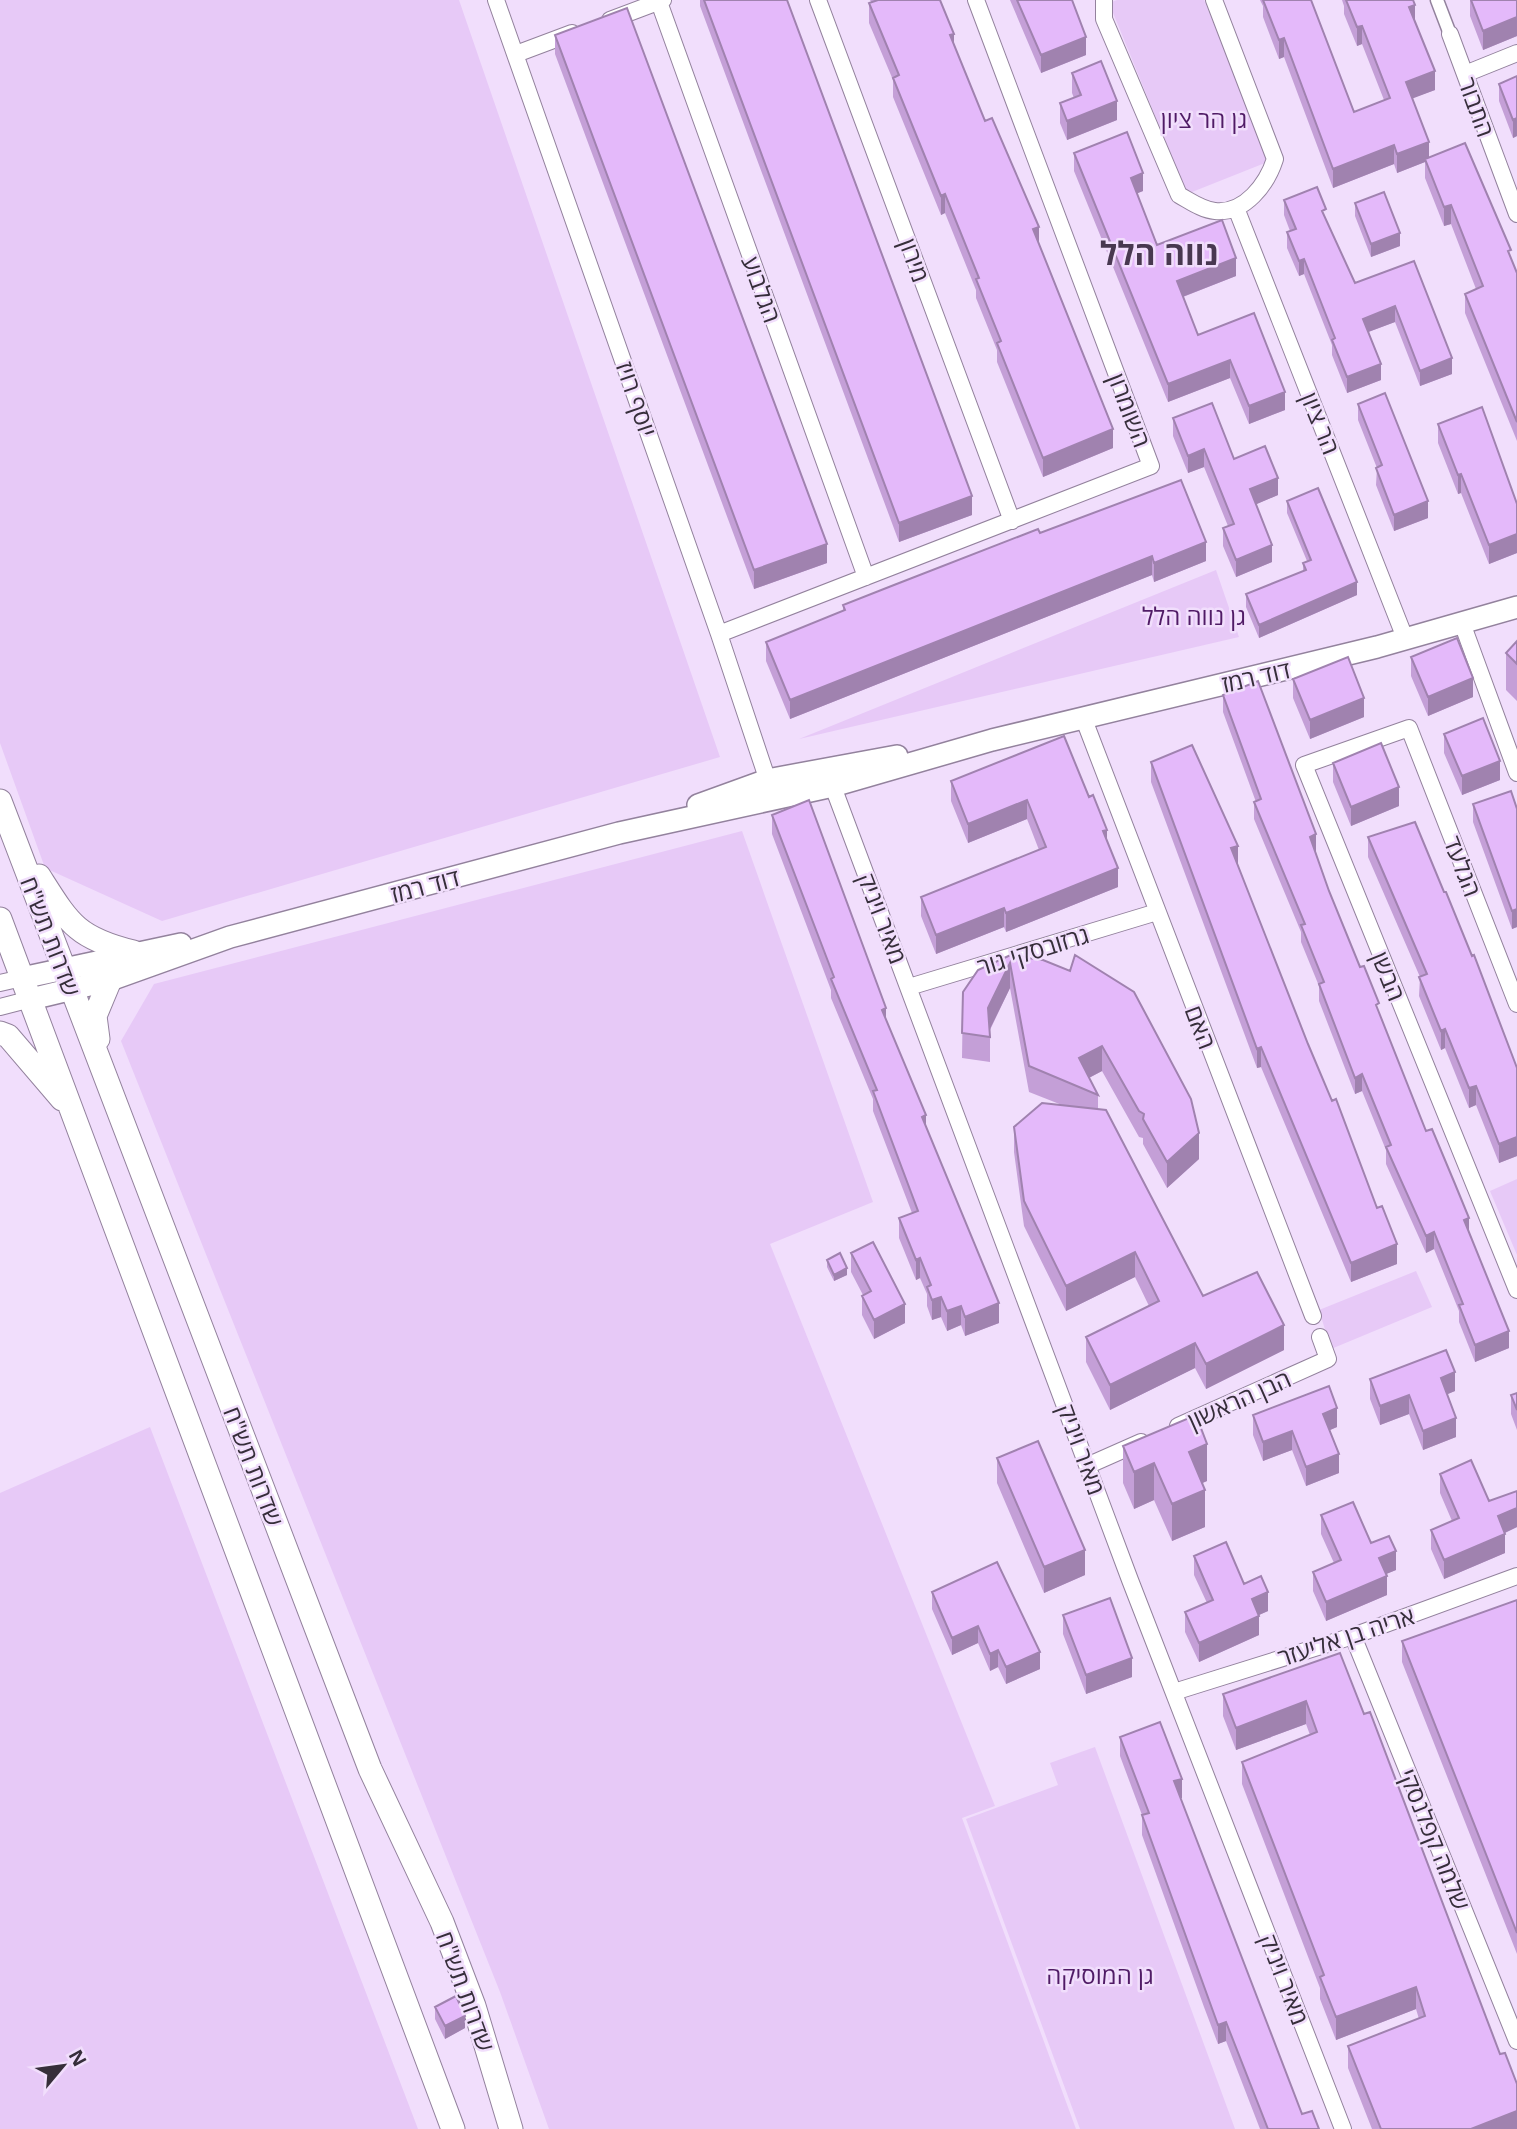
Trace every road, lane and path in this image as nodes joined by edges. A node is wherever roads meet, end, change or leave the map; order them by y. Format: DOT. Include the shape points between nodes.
graph roads {
  1 [pos="496,0"];
  2 [pos="818,0"];
  3 [pos="976,0"];
  4 [pos="1104,0"];
  5 [pos="1214,0"];
  6 [pos="1437,0"];
  7 [pos="661,1"];
  8 [pos="1450,34"];
  9 [pos="1517,53"];
  10 [pos="516,54"];
  11 [pos="1465,74"];
  12 [pos="1236,208"];
  13 [pos="1517,214"];
  14 [pos="1012,521"];
  15 [pos="866,577"];
  16 [pos="1517,607"];
  17 [pos="1462,623"];
  18 [pos="719,634"];
  19 [pos="1405,638"];
  20 [pos="1083,717"];
  21 [pos="1409,728"];
  22 [pos="1517,773"];
  23 [pos="830,777"];
  24 [pos="770,789"];
  25 [pos="0,801"];
  26 [pos="14,838"];
  27 [pos="1157,912"];
  28 [pos="0,919"];
  29 [pos="230,937"];
  30 [pos="133,952"];
  31 [pos="68,979"];
  32 [pos="110,980"];
  33 [pos="18,987"];
  34 [pos="909,987"];
  35 [pos="1517,1004"];
  36 [pos="0,1007"];
  37 [pos="0,1033"];
  38 [pos="101,1066"];
  39 [pos="72,1111"];
  40 [pos="1517,1290"];
  41 [pos="1313,1316"];
  42 [pos="1320,1337"];
  43 [pos="1089,1465"];
  44 [pos="1517,1576"];
  45 [pos="1353,1636"];
  46 [pos="1174,1692"];
  47 [pos="1517,2041"];
  48 [pos="453,2129"];
  49 [pos="511,2129"];
  50 [pos="1343,2129"];
  1 -- 10 [label="street, יוסף רויז"];
  2 -- 14 [label="street, מירון"];
  3 -- 14 [label="street, השומרון" via="1150,466"];
  4 -- 12 [label="street" via="1104,19 1179,195 1216,212"];
  5 -- 12 [label="street" via="1275,159 1265,184"];
  6 -- 8 [label="street, התבור"];
  7 -- 10 [label="street"];
  7 -- 15 [label="street, הגלבוע"];
  8 -- 11 [label="street, התבור"];
  9 -- 11 [label="street"];
  10 -- 18 [label="street, יוסף רויז"];
  11 -- 13 [label="street, התבור"];
  12 -- 19 [label="street, הר ציון"];
  14 -- 15 [label="street, השומרון"];
  15 -- 18 [label="street, השומרון"];
  16 -- 17 [label="street, דוד רמז"];
  17 -- 19 [label="street, דוד רמז"];
  17 -- 22 [label="street"];
  18 -- 24 [label="street, יוסף רויז"];
  19 -- 20 [label="street, דוד רמז"];
  20 -- 23 [label="street, דוד רמז"];
  20 -- 27 [label="street, האם"];
  21 -- 35 [label="street, הגלעד"];
  21 -- 40 [label="street, הבשן" via="1304,765"];
  23 -- 24 [label="street, דוד רמז"];
  23 -- 34 [label="street, מאיר ויניק"];
  24 -- 29 [label="street, דוד רמז"];
  25 -- 26 [label="main road, שדרות תש\"ח"];
  26 -- 30 [label="main road" via="68,923 103,945"];
  26 -- 31 [label="main road, שדרות תש\"ח"];
  27 -- 34 [label="street, גרזובסקי גור"];
  27 -- 41 [label="street, האם"];
  28 -- 33 [label="main road, שדרות תש\"ח"];
  29 -- 30 [label="street, דוד רמז"];
  29 -- 32 [label="street, דוד רמז"];
  30 -- 31 [label="street, דוד רמז"];
  31 -- 32 [label="street, דוד רמז"];
  31 -- 33 [label="street, דוד רמז"];
  31 -- 38 [label="main road, שדרות תש\"ח"];
  32 -- 38 [label="main road" via="95,1016"];
  33 -- 36 [label="street, דוד רמז"];
  33 -- 39 [label="main road, שדרות תש\"ח"];
  34 -- 43 [label="street, מאיר ויניק"];
  37 -- 39 [label="main road" via="8,1036"];
  38 -- 49 [label="main road, שדרות תש\"ח" via="370,1769 442,1922 474,2006"];
  39 -- 48 [label="main road, שדרות תש\"ח"];
  41 -- 42 [label="street, האם"];
  42 -- 43 [label="street, הבן הראשון" via="1328,1359"];
  43 -- 46 [label="street, מאיר ויניק"];
  44 -- 45 [label="street, אריה בן אליעזר"];
  45 -- 46 [label="street, אריה בן אליעזר"];
  45 -- 47 [label="street, שלמה קפלנסקי"];
  46 -- 50 [label="street, מאיר ויניק"];
}
